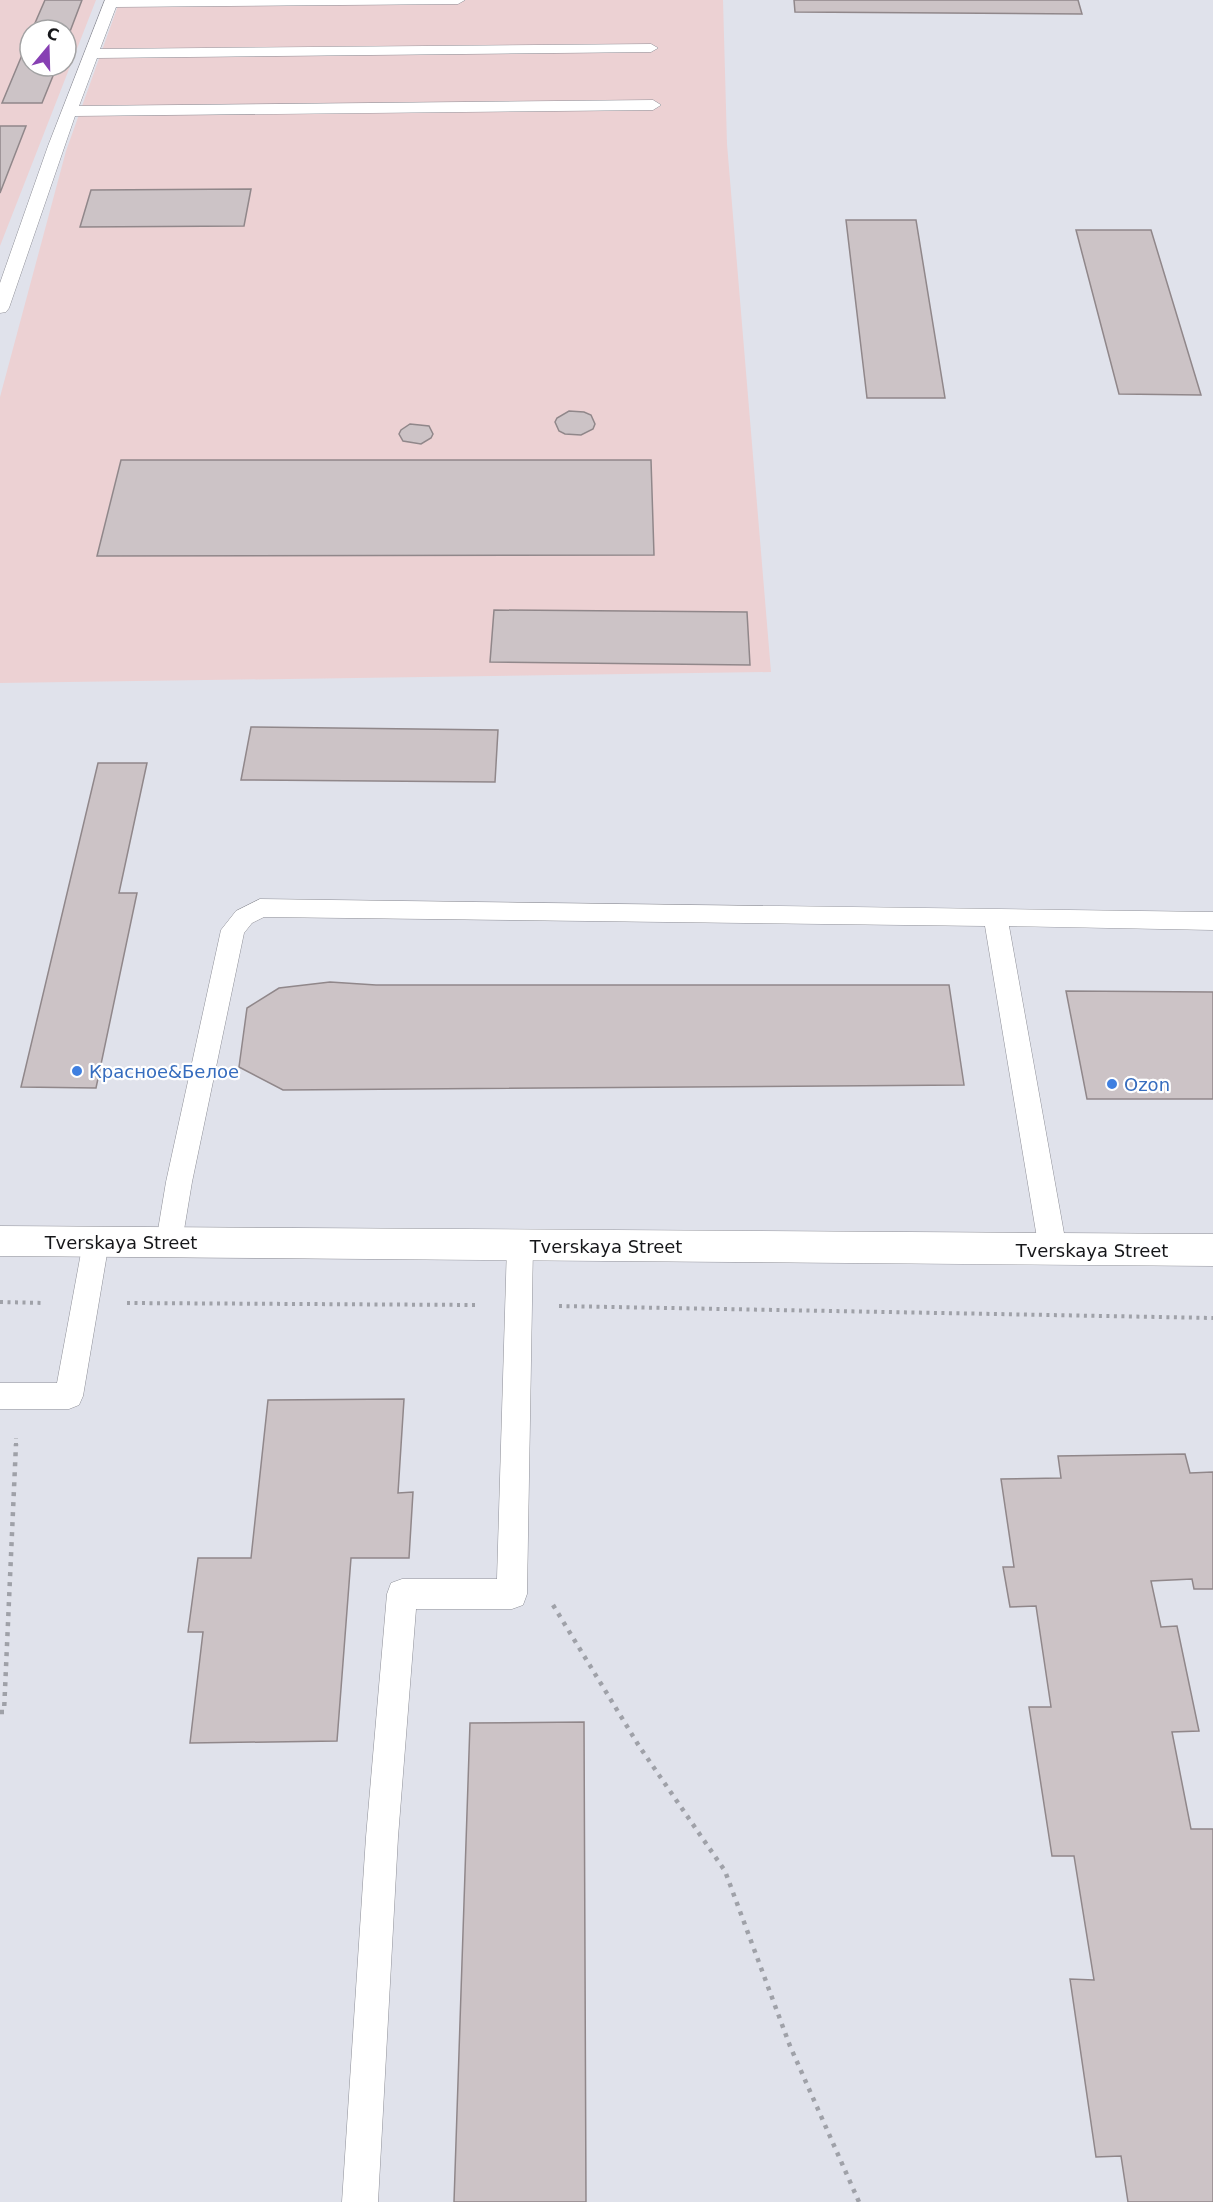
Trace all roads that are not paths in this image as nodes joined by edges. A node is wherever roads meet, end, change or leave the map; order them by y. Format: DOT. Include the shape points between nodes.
graph roads {
  1 [pos="458,0"];
  2 [pos="111,2"];
  3 [pos="651,48"];
  4 [pos="91,54"];
  5 [pos="653,105"];
  6 [pos="70,111"];
  7 [pos="0,308"];
  8 [pos="994,917"];
  9 [pos="1213,921"];
  10 [pos="0,1241"];
  11 [pos="96,1242"];
  12 [pos="169,1242"];
  13 [pos="520,1245"];
  14 [pos="1053,1250"];
  15 [pos="1213,1250"];
  16 [pos="9,1396"];
  17 [pos="360,2202"];
  1 -- 2 [label="lane"];
  2 -- 4 [label="lane"];
  3 -- 4 [label="lane"];
  4 -- 6 [label="lane"];
  5 -- 6 [label="lane"];
  6 -- 7 [label="lane"];
  8 -- 9 [label="lane"];
  8 -- 12 [label="lane" via="260,908 244,917 233,930"];
  8 -- 14 [label="lane"];
  10 -- 11 [label="main road, Tverskaya Street"];
  11 -- 12 [label="main road, Tverskaya Street"];
  11 -- 16 [label="lane" via="69,1396"];
  12 -- 13 [label="main road, Tverskaya Street"];
  13 -- 14 [label="main road, Tverskaya Street"];
  13 -- 17 [label="lane" via="512,1594 402,1594 382,1837"];
  14 -- 15 [label="main road, Tverskaya Street"];
}
